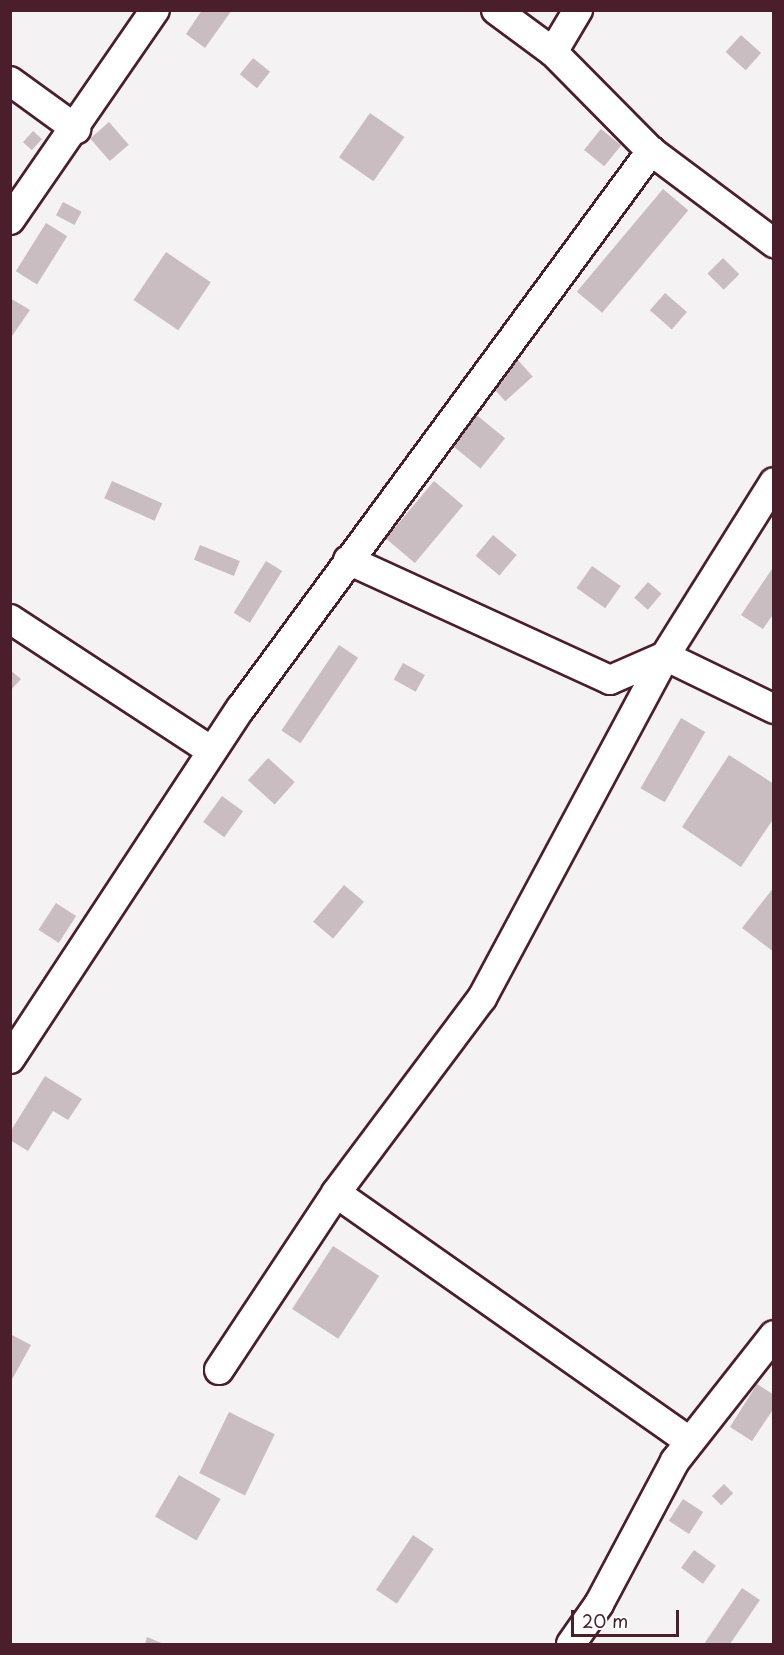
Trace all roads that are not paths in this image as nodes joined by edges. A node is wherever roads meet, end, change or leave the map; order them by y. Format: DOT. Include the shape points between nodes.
graph roads {
  1 [pos="155,10"];
  2 [pos="496,10"];
  3 [pos="578,10"];
  4 [pos="553,52"];
  5 [pos="10,81"];
  6 [pos="76,129"];
  7 [pos="651,151"];
  8 [pos="10,220"];
  9 [pos="774,243"];
  10 [pos="774,482"];
  11 [pos="348,560"];
  12 [pos="10,618"];
  13 [pos="665,657"];
  14 [pos="774,709"];
  15 [pos="212,751"];
  16 [pos="10,1059"];
  17 [pos="336,1193"];
  18 [pos="774,1335"];
  19 [pos="219,1370"];
  20 [pos="689,1441"];
  21 [pos="571,1644"];
  1 -- 6 [label="street"];
  2 -- 4 [label="street"];
  3 -- 4 [label="street"];
  4 -- 7 [label="street"];
  5 -- 6 [label="street"];
  6 -- 8 [label="street"];
  7 -- 9 [label="street"];
  7 -- 11 [label="street"];
  10 -- 13 [label="street"];
  11 -- 13 [label="street" via="610,680"];
  11 -- 15 [label="street"];
  12 -- 15 [label="street"];
  13 -- 14 [label="street"];
  13 -- 17 [label="street" via="482,998"];
  15 -- 16 [label="street"];
  17 -- 19 [label="street"];
  17 -- 20 [label="street"];
  18 -- 20 [label="street"];
  20 -- 21 [label="street" via="599,1604"];
}
